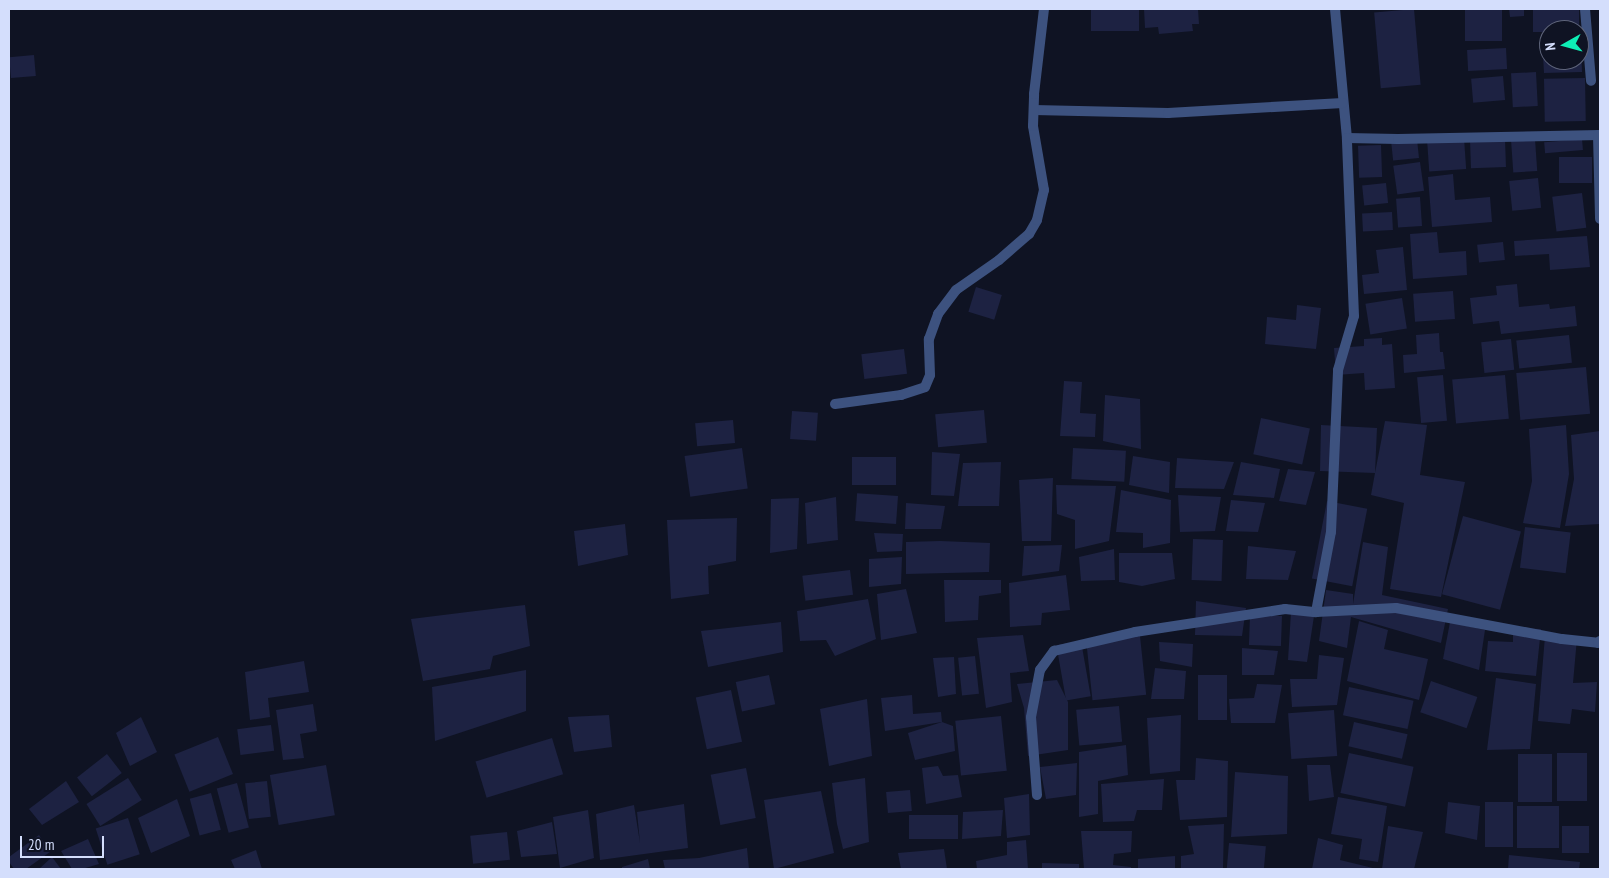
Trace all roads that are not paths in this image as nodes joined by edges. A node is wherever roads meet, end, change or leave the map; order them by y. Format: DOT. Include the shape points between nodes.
graph roads {
  1 [pos="1044,9"];
  2 [pos="1335,9"];
  3 [pos="1585,9"];
  4 [pos="1591,81"];
  5 [pos="1343,103"];
  6 [pos="1034,110"];
  7 [pos="1599,135"];
  8 [pos="1347,138"];
  9 [pos="1600,219"];
  10 [pos="836,404"];
  11 [pos="1316,612"];
  12 [pos="1600,641"];
  13 [pos="1037,795"];
  1 -- 6 [label="street"];
  2 -- 5 [label="street"];
  3 -- 4 [label="street"];
  5 -- 6 [label="street" via="1168,113"];
  5 -- 8 [label="street"];
  6 -- 10 [label="street" via="1033,126 1044,190 1037,220 1029,234 956,290 938,314 929,339 930,375 925,387 915,392"];
  7 -- 8 [label="street"];
  7 -- 9 [label="street"];
  8 -- 11 [label="street" via="1354,316 1338,370 1331,532"];
  11 -- 12 [label="street" via="1396,608 1562,640"];
  11 -- 13 [label="street" via="1285,609 1214,618 1054,651 1040,670 1031,717"];
}
